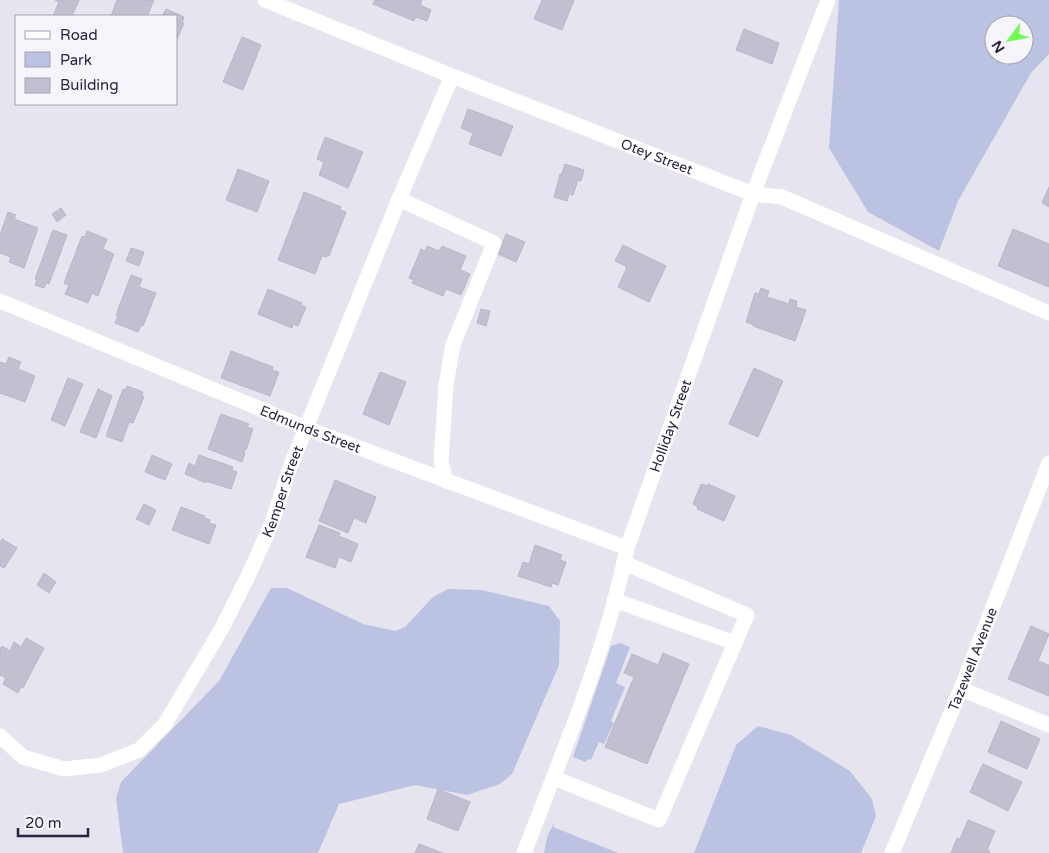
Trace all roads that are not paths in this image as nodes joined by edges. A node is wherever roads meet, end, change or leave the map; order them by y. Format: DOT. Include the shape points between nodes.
graph roads {
  1 [pos="265,0"];
  2 [pos="828,0"];
  3 [pos="452,76"];
  4 [pos="753,194"];
  5 [pos="399,199"];
  6 [pos="0,301"];
  7 [pos="1049,313"];
  8 [pos="306,428"];
  9 [pos="1049,463"];
  10 [pos="446,481"];
  11 [pos="625,555"];
  12 [pos="614,600"];
  13 [pos="735,643"];
  14 [pos="961,689"];
  15 [pos="1049,725"];
  16 [pos="0,736"];
  17 [pos="554,778"];
  18 [pos="524,853"];
  19 [pos="892,853"];
  1 -- 3 [label="street, Otey Street"];
  2 -- 4 [label="street, Holliday Street"];
  3 -- 4 [label="street, Otey Street"];
  3 -- 5 [label="street, Kemper Street"];
  4 -- 7 [label="street, Otey Street" via="782,197"];
  4 -- 11 [label="street, Holliday Street"];
  5 -- 8 [label="street, Kemper Street"];
  5 -- 10 [label="street" via="494,243 453,344 446,385 441,461"];
  6 -- 8 [label="street, Edmunds Street"];
  8 -- 10 [label="street, Edmunds Street"];
  8 -- 16 [label="street, Kemper Street" via="272,523 249,574 222,628 165,724 139,750 101,765 64,769 23,757"];
  9 -- 14 [label="street, Tazewell Avenue"];
  10 -- 11 [label="street, Edmunds Street"];
  11 -- 12 [label="street, Holliday Street"];
  11 -- 13 [label="street, Edmunds Street" via="747,615"];
  12 -- 13 [label="street"];
  12 -- 17 [label="street, Holliday Street" via="588,689"];
  13 -- 17 [label="street" via="659,820"];
  14 -- 15 [label="street"];
  14 -- 19 [label="street, Tazewell Avenue"];
  17 -- 18 [label="street, Holliday Street"];
}
